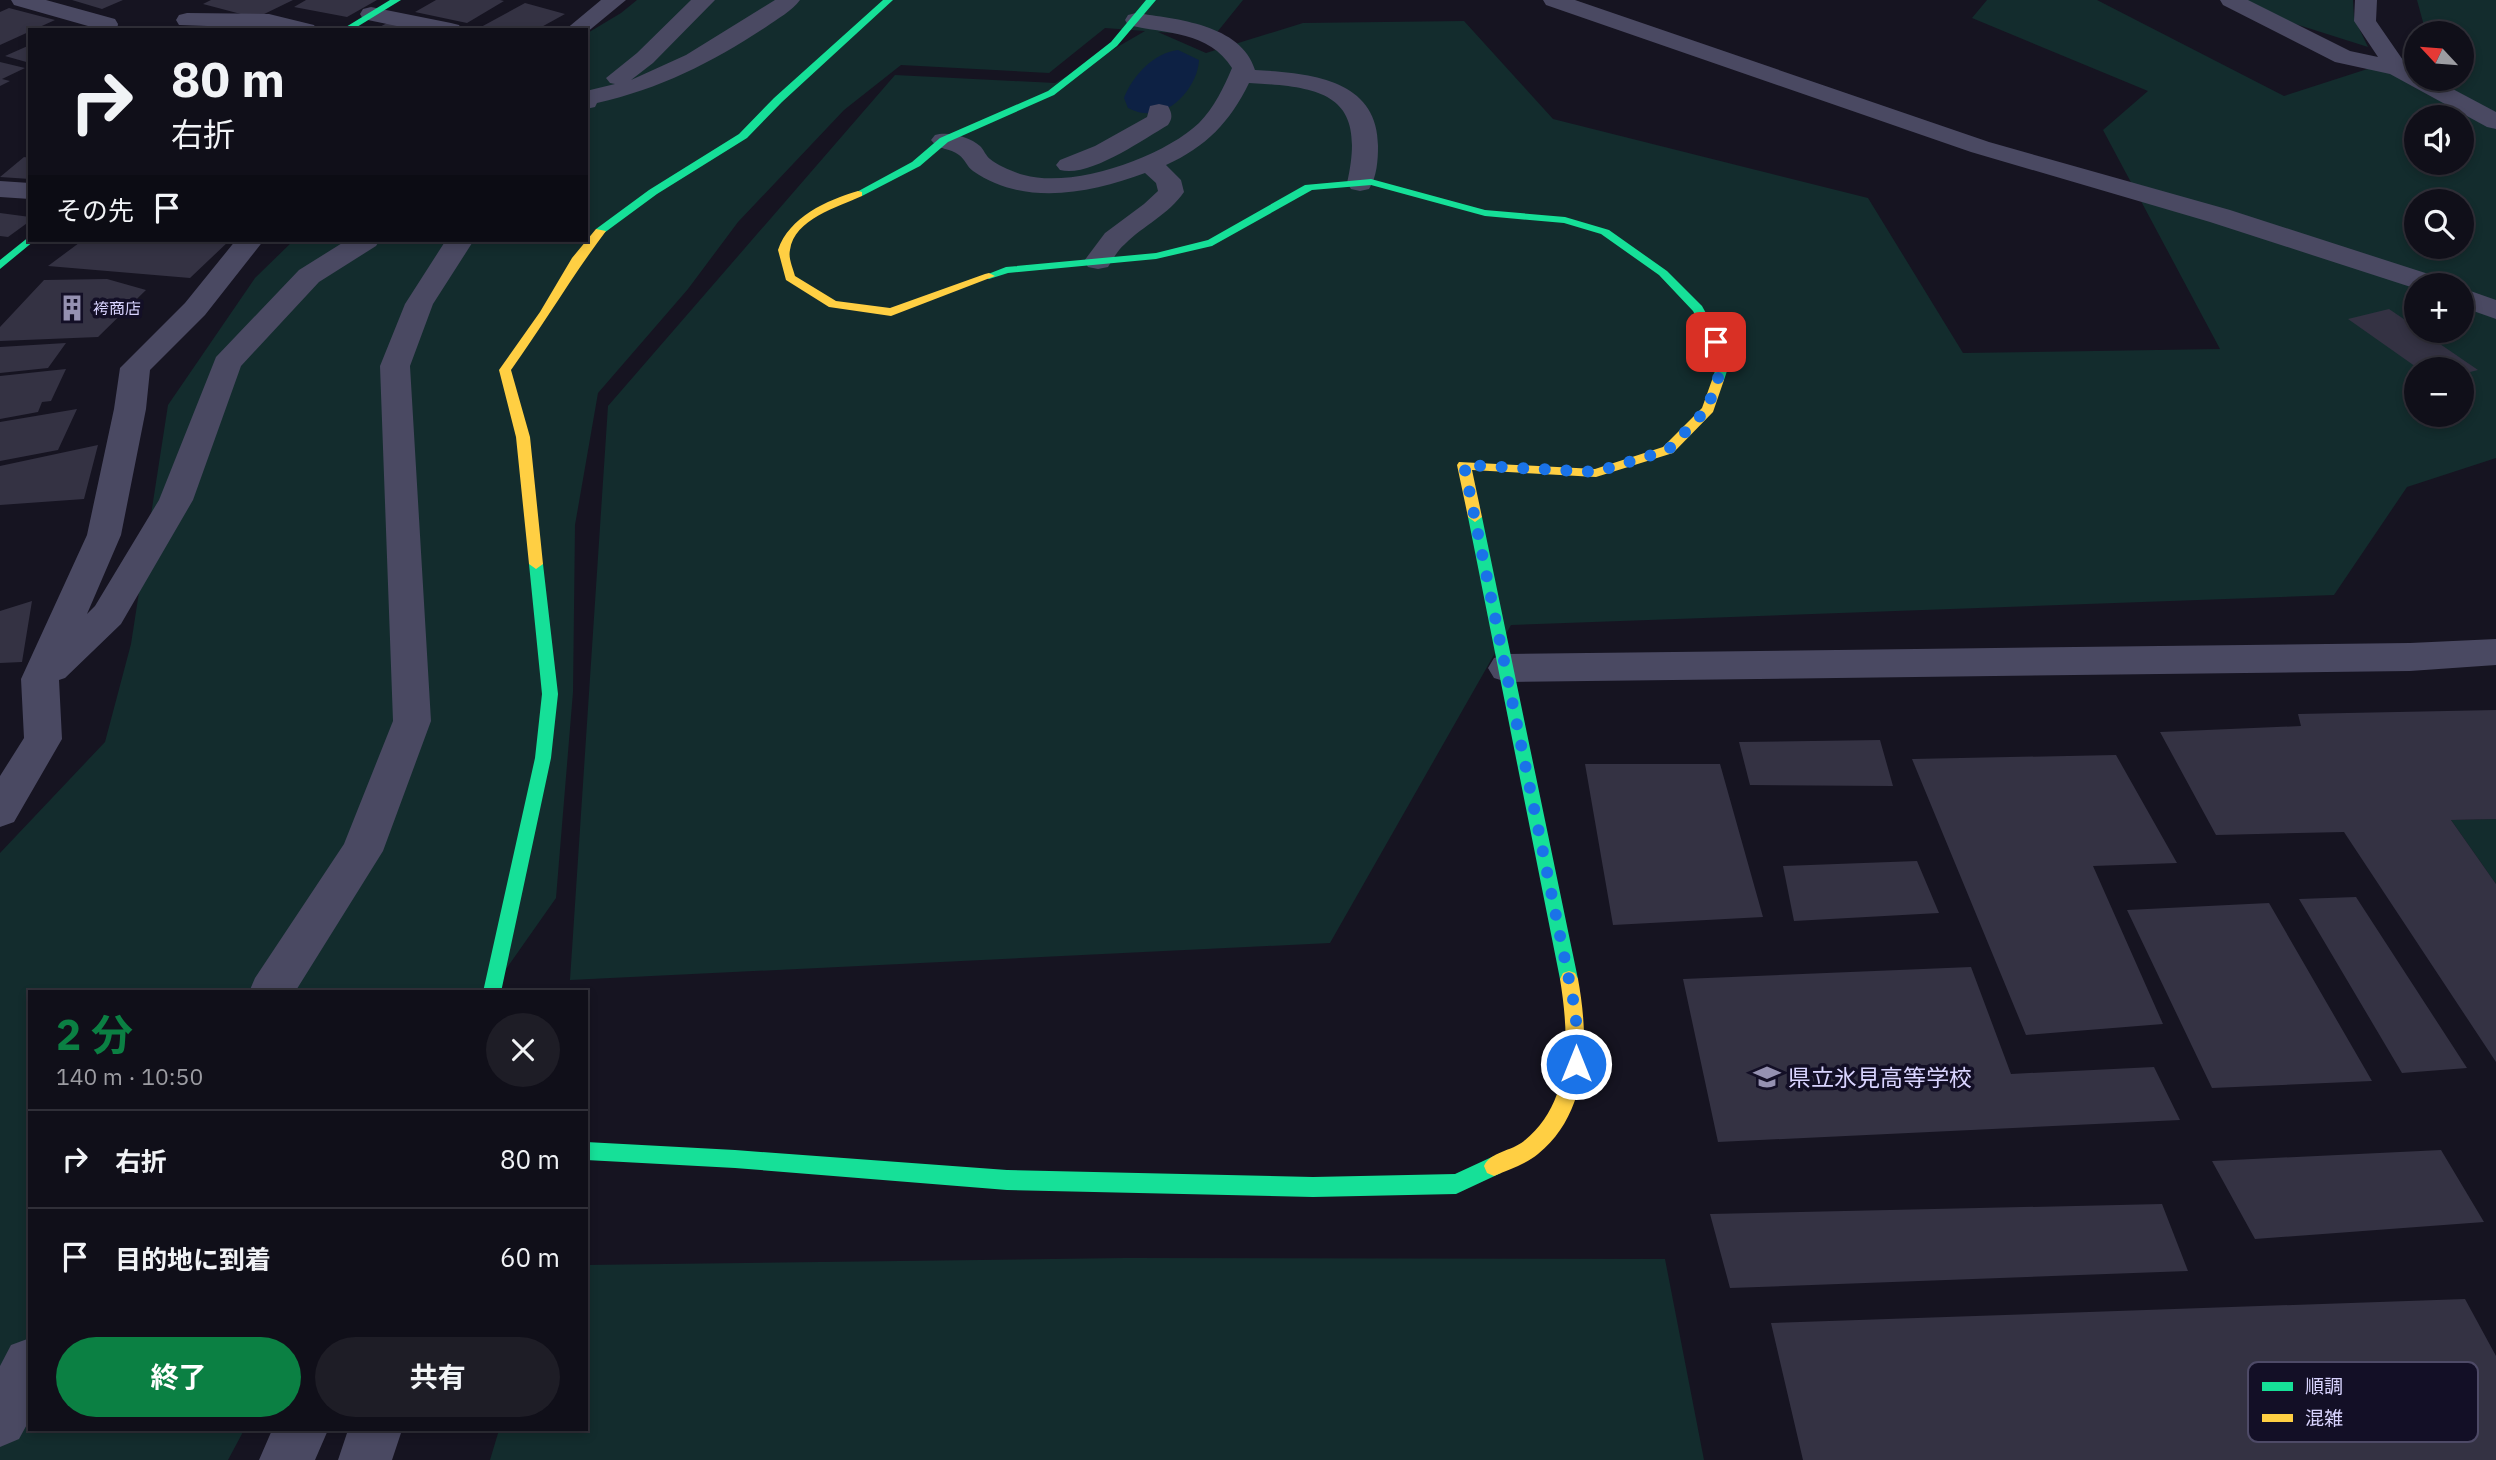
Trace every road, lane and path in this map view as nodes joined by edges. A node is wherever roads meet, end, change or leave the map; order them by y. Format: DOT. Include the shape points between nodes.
graph roads {
  1 [pos="22,0"];
  2 [pos="396,0"];
  3 [pos="615,0"];
  4 [pos="705,0"];
  5 [pos="789,0"];
  6 [pos="888,0"];
  7 [pos="1151,0"];
  8 [pos="1554,0"];
  9 [pos="2231,0"];
  10 [pos="2365,0"];
  11 [pos="371,14"];
  12 [pos="187,20"];
  13 [pos="1136,20"];
  14 [pos="106,28"];
  15 [pos="298,28"];
  16 [pos="348,28"];
  17 [pos="441,28"];
  18 [pos="579,28"];
  19 [pos="2397,68"];
  20 [pos="1241,76"];
  21 [pos="588,99"];
  22 [pos="588,100"];
  23 [pos="1159,111"];
  24 [pos="2496,122"];
  25 [pos="951,137"];
  26 [pos="1149,163"];
  27 [pos="1360,183"];
  28 [pos="0,189"];
  29 [pos="28,191"];
  30 [pos="28,241"];
  31 [pos="248,242"];
  32 [pos="363,242"];
  33 [pos="459,242"];
  34 [pos="1098,261"];
  35 [pos="0,266"];
  36 [pos="2404,275"];
  37 [pos="2474,302"];
  38 [pos="2496,310"];
  39 [pos="2496,652"];
  40 [pos="1507,668"];
  41 [pos="40,679"];
  42 [pos="0,811"];
  43 [pos="272,990"];
  44 [pos="492,990"];
  45 [pos="588,1151"];
  46 [pos="28,1368"];
  47 [pos="0,1420"];
  48 [pos="300,1431"];
  49 [pos="375,1431"];
  50 [pos="286,1460"];
  51 [pos="365,1460"];
  1 -- 14 [label="street" via="107,24"];
  2 -- 11 [label="street"];
  3 -- 18 [label="street"];
  4 -- 21 [label="street" via="645,58"];
  5 -- 22 [label="street" via="690,61 638,85"];
  6 -- 44 [label="street" via="743,136 653,192 594,236 505,370 523,438 550,694 542,758"];
  7 -- 13 [label="street"];
  8 -- 36 [label="street" via="1980,147"];
  9 -- 19 [label="street" via="2343,57"];
  10 -- 19 [label="street" via="2365,21"];
  11 -- 16 [label="street"];
  11 -- 17 [label="street"];
  12 -- 15 [label="street" via="269,21"];
  13 -- 20 [label="street" via="1201,33 1222,44 1240,60"];
  13 -- 25 [label="street" via="1114,44 1051,93"];
  19 -- 24 [label="street"];
  20 -- 26 [label="street" via="1209,127 1172,154"];
  20 -- 27 [label="street" via="1288,79 1349,100 1367,150"];
  23 -- 25 [label="street" via="1160,120 1070,165 1038,163 986,142"];
  25 -- 26 [label="street" via="979,162 1024,183 1087,183"];
  25 -- 34 [label="street" via="916,164 791,231 784,251 790,278 833,304 891,312 1006,270"];
  26 -- 34 [label="street" via="1168,180 1171,192 1105,246"];
  27 -- 34 [label="street" via="1309,187 1212,243 1156,257"];
  27 -- 40 [label="street" via="1371,182 1485,213 1565,220 1605,232 1663,273 1698,309 1725,359 1707,409 1668,450 1596,472 1464,465"];
  28 -- 29 [label="street"];
  30 -- 35 [label="street"];
  31 -- 41 [label="street" via="195,309 135,368 131,409 104,535"];
  32 -- 41 [label="street" via="309,276 227,363 176,500 108,615"];
  33 -- 43 [label="street" via="419,304 395,366 412,721 362,851"];
  37 -- 38 [label="street"];
  39 -- 40 [label="street" via="2410,657"];
  40 -- 45 [label="street" via="1576,1014 1576,1064 1558,1116 1531,1148 1456,1184 1313,1187 1007,1180"];
  41 -- 42 [label="street" via="43,739"];
  46 -- 47 [label="street"];
  48 -- 50 [label="street"];
  49 -- 51 [label="street"];
}
